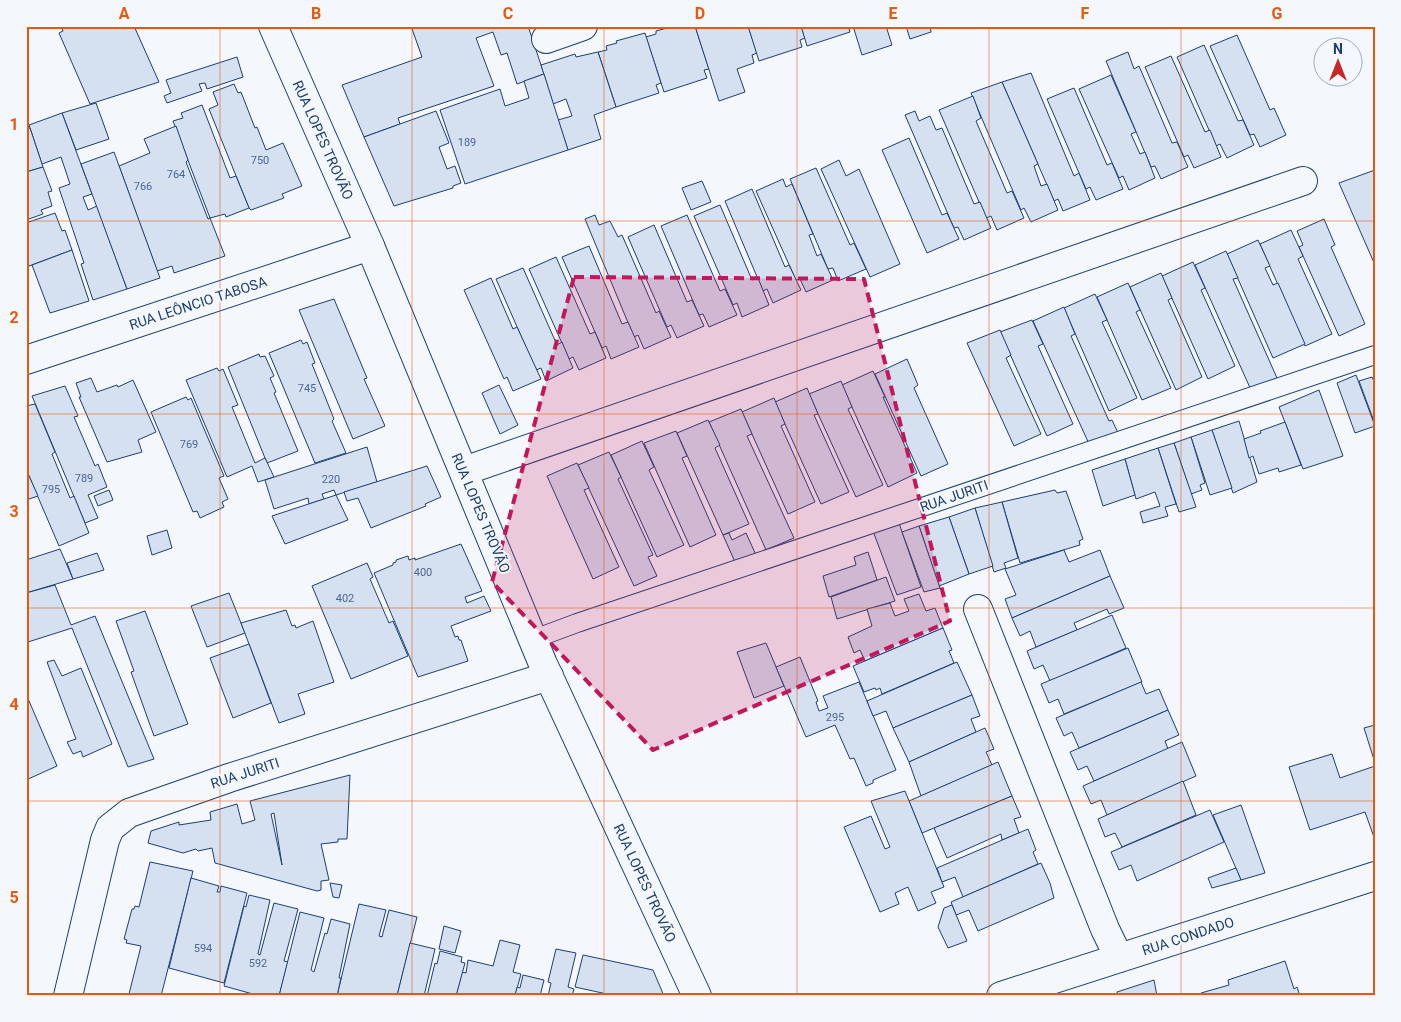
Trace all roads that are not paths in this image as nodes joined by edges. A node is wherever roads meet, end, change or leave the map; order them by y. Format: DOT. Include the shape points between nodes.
graph roads {
  1 [pos="273,26"];
  2 [pos="583,26"];
  3 [pos="546,39"];
  4 [pos="1303,181"];
  5 [pos="370,246"];
  6 [pos="1375,355"];
  7 [pos="26,360"];
  8 [pos="464,471"];
  9 [pos="978,610"];
  10 [pos="534,639"];
  11 [pos="549,676"];
  12 [pos="1375,876"];
  13 [pos="1119,958"];
  14 [pos="68,996"];
  15 [pos="697,996"];
  16 [pos="1001,996"];
  1 -- 5 [label="street, RUA LOPES TROVÃO"];
  2 -- 3 [label="street"];
  4 -- 8 [label="street"];
  5 -- 7 [label="street, RUA LEÔNCIO TABOSA"];
  5 -- 8 [label="street, RUA LOPES TROVÃO"];
  6 -- 10 [label="lane, RUA JURITI"];
  8 -- 10 [label="street, RUA LOPES TROVÃO"];
  9 -- 13 [label="street"];
  10 -- 11 [label="street, RUA LOPES TROVÃO"];
  11 -- 14 [label="street, RUA JURITI" via="238,775 129,814 110,828 105,840"];
  11 -- 15 [label="street, RUA LOPES TROVÃO"];
  12 -- 13 [label="street, RUA CONDADO"];
  13 -- 16 [label="street, RUA CONDADO"];
}
